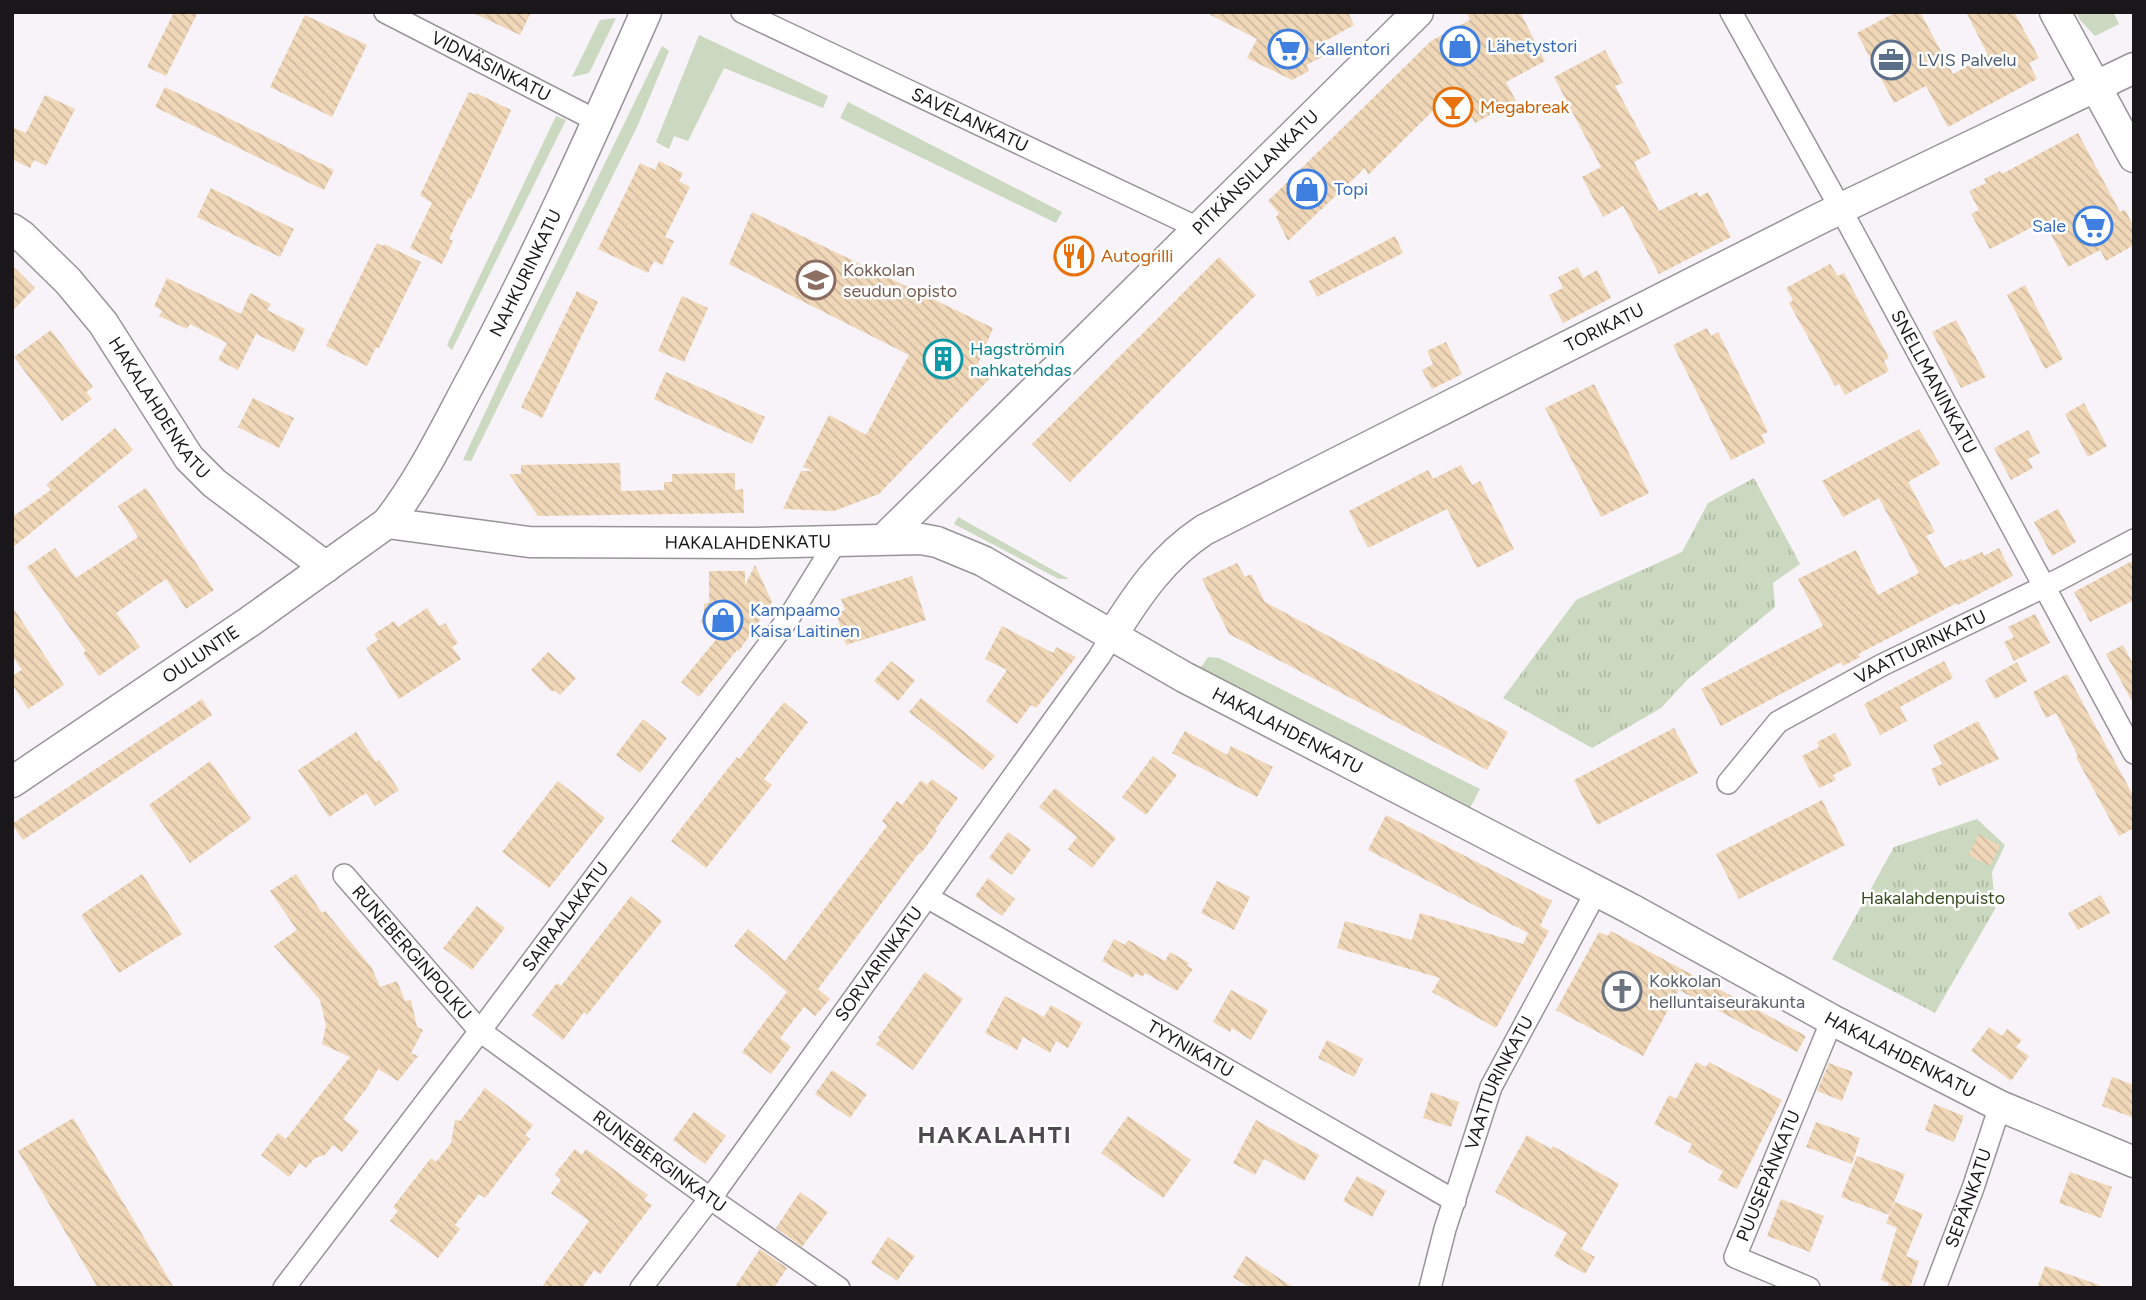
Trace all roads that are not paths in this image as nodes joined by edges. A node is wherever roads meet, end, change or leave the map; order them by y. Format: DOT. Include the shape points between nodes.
graph roads {
  1 [pos="385,12"];
  2 [pos="646,12"];
  3 [pos="742,12"];
  4 [pos="1418,12"];
  5 [pos="1731,12"];
  6 [pos="2055,12"];
  7 [pos="2134,68"];
  8 [pos="2096,86"];
  9 [pos="597,121"];
  10 [pos="2134,157"];
  11 [pos="1840,209"];
  12 [pos="1198,228"];
  13 [pos="16,237"];
  14 [pos="387,523"];
  15 [pos="884,539"];
  16 [pos="837,540"];
  17 [pos="2134,540"];
  18 [pos="326,567"];
  19 [pos="2044,587"];
  20 [pos="1112,635"];
  21 [pos="2134,753"];
  22 [pos="12,782"];
  23 [pos="1728,783"];
  24 [pos="344,875"];
  25 [pos="1596,892"];
  26 [pos="927,897"];
  27 [pos="1832,1020"];
  28 [pos="481,1031"];
  29 [pos="2000,1106"];
  30 [pos="2134,1162"];
  31 [pos="711,1199"];
  32 [pos="1455,1201"];
  33 [pos="284,1288"];
  34 [pos="641,1288"];
  35 [pos="839,1288"];
  36 [pos="1430,1288"];
  37 [pos="1809,1288"];
  38 [pos="1935,1288"];
  1 -- 9 [label="street, VIDNÄSINKATU"];
  2 -- 9 [label="street, NAHKURINKATU"];
  3 -- 12 [label="street, SAVELANKATU"];
  4 -- 12 [label="street, PITKÄNSILLANKATU"];
  5 -- 11 [label="street, SNELLMANINKATU"];
  6 -- 8 [label="street"];
  7 -- 8 [label="street, TORIKATU"];
  8 -- 10 [label="street"];
  8 -- 11 [label="street, TORIKATU"];
  9 -- 14 [label="street, NAHKURINKATU" via="502,323 432,454"];
  11 -- 19 [label="street, SNELLMANINKATU"];
  11 -- 20 [label="street, TORIKATU" via="1204,530 1158,569"];
  12 -- 15 [label="street, PITKÄNSILLANKATU"];
  13 -- 18 [label="street, HAKALAHDENKATU" via="68,281 103,323 189,458 214,483"];
  14 -- 16 [label="street, HAKALAHDENKATU" via="529,542"];
  14 -- 18 [label="street, OULUNTIE"];
  15 -- 16 [label="street, HAKALAHDENKATU"];
  15 -- 20 [label="street, HAKALAHDENKATU" via="937,542 983,561"];
  16 -- 28 [label="street, SAIRAALAKATU" via="790,616"];
  17 -- 19 [label="street, VAATTURINKATU"];
  18 -- 22 [label="street, OULUNTIE"];
  19 -- 21 [label="street, SNELLMANINKATU"];
  19 -- 23 [label="street, VAATTURINKATU" via="1882,665 1778,722"];
  20 -- 25 [label="street, HAKALAHDENKATU"];
  20 -- 26 [label="street, SORVARINKATU"];
  24 -- 28 [label="street, RUNEBERGINPOLKU"];
  25 -- 27 [label="street, HAKALAHDENKATU"];
  25 -- 32 [label="street, VAATTURINKATU" via="1491,1087"];
  26 -- 31 [label="street, SORVARINKATU"];
  26 -- 32 [label="street, TYYNIKATU"];
  27 -- 29 [label="street, HAKALAHDENKATU"];
  27 -- 37 [label="street, PUUSEPÄNKATU" via="1735,1257"];
  28 -- 31 [label="street, RUNEBERGINKATU"];
  28 -- 33 [label="street, SAIRAALAKATU"];
  29 -- 30 [label="street, HAKALAHDENKATU"];
  29 -- 38 [label="street, SEPÄNKATU"];
  31 -- 34 [label="street, SORVARINKATU"];
  31 -- 35 [label="street, RUNEBERGINKATU"];
  32 -- 36 [label="street, VAATTURINKATU"];
}
